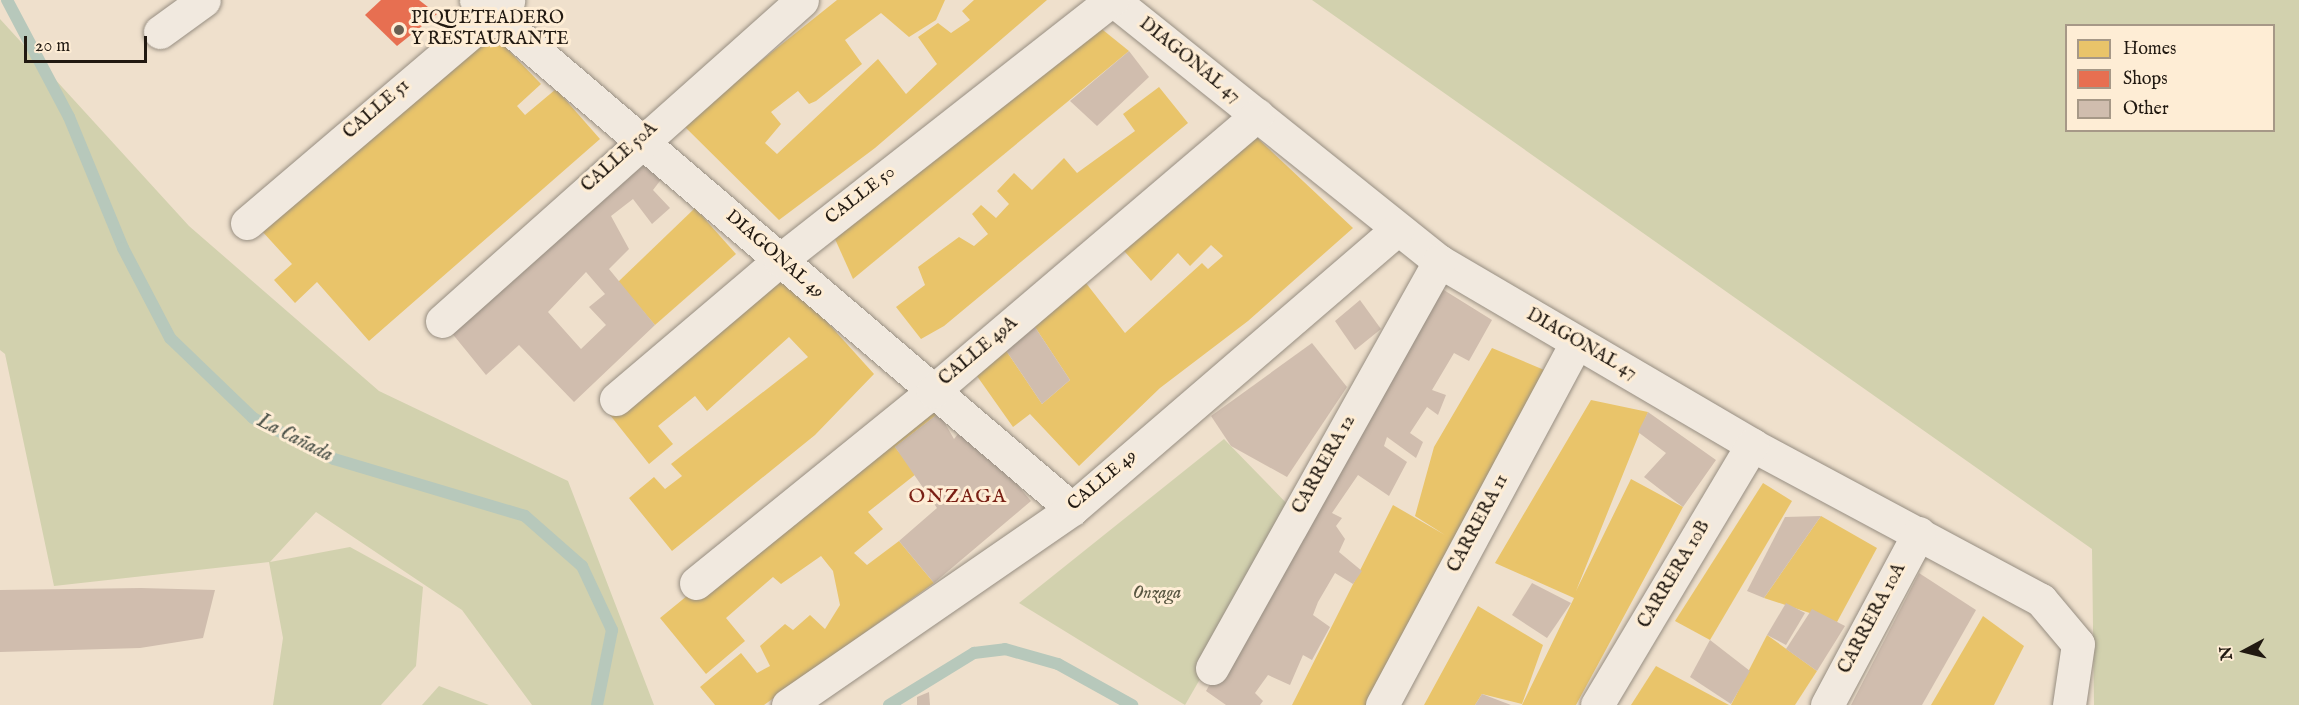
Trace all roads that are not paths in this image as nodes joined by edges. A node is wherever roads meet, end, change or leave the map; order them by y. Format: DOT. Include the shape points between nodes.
graph roads {
  1 [pos="204,0"];
  2 [pos="802,0"];
  3 [pos="1112,0"];
  4 [pos="492,5"];
  5 [pos="160,32"];
  6 [pos="1257,115"];
  7 [pos="640,140"];
  8 [pos="247,223"];
  9 [pos="1397,229"];
  10 [pos="780,260"];
  11 [pos="1439,261"];
  12 [pos="442,321"];
  13 [pos="1576,343"];
  14 [pos="933,391"];
  15 [pos="616,399"];
  16 [pos="1752,445"];
  17 [pos="1072,509"];
  18 [pos="1919,533"];
  19 [pos="696,583"];
  20 [pos="1212,668"];
  21 [pos="788,705"];
  22 [pos="1382,705"];
  23 [pos="1597,705"];
  24 [pos="1827,705"];
  25 [pos="2068,705"];
  1 -- 5 [label="street"];
  2 -- 7 [label="street, CALLE 50A"];
  3 -- 6 [label="street, DIAGONAL 47"];
  3 -- 10 [label="street, CALLE 50"];
  4 -- 7 [label="street, DIAGONAL 49"];
  4 -- 8 [label="street, CALLE 51"];
  6 -- 9 [label="street, DIAGONAL 47"];
  6 -- 14 [label="street, CALLE 49A"];
  7 -- 10 [label="street, DIAGONAL 49"];
  7 -- 12 [label="street, CALLE 50A"];
  9 -- 11 [label="street, DIAGONAL 47"];
  9 -- 17 [label="street, CALLE 49"];
  10 -- 14 [label="street, DIAGONAL 49"];
  10 -- 15 [label="street, CALLE 50"];
  11 -- 13 [label="street, DIAGONAL 47"];
  11 -- 20 [label="street, CARRERA 12"];
  13 -- 16 [label="street, DIAGONAL 47"];
  13 -- 22 [label="street, CARRERA 11"];
  14 -- 17 [label="street, DIAGONAL 49"];
  14 -- 19 [label="street, CALLE 49A"];
  16 -- 18 [label="street, DIAGONAL 47"];
  16 -- 23 [label="street, CARRERA 10B"];
  17 -- 21 [label="street, CALLE 49"];
  18 -- 24 [label="street, CARRERA 10A"];
  18 -- 25 [label="street, DIAGONAL 47" via="2041,600 2078,644"];
}
